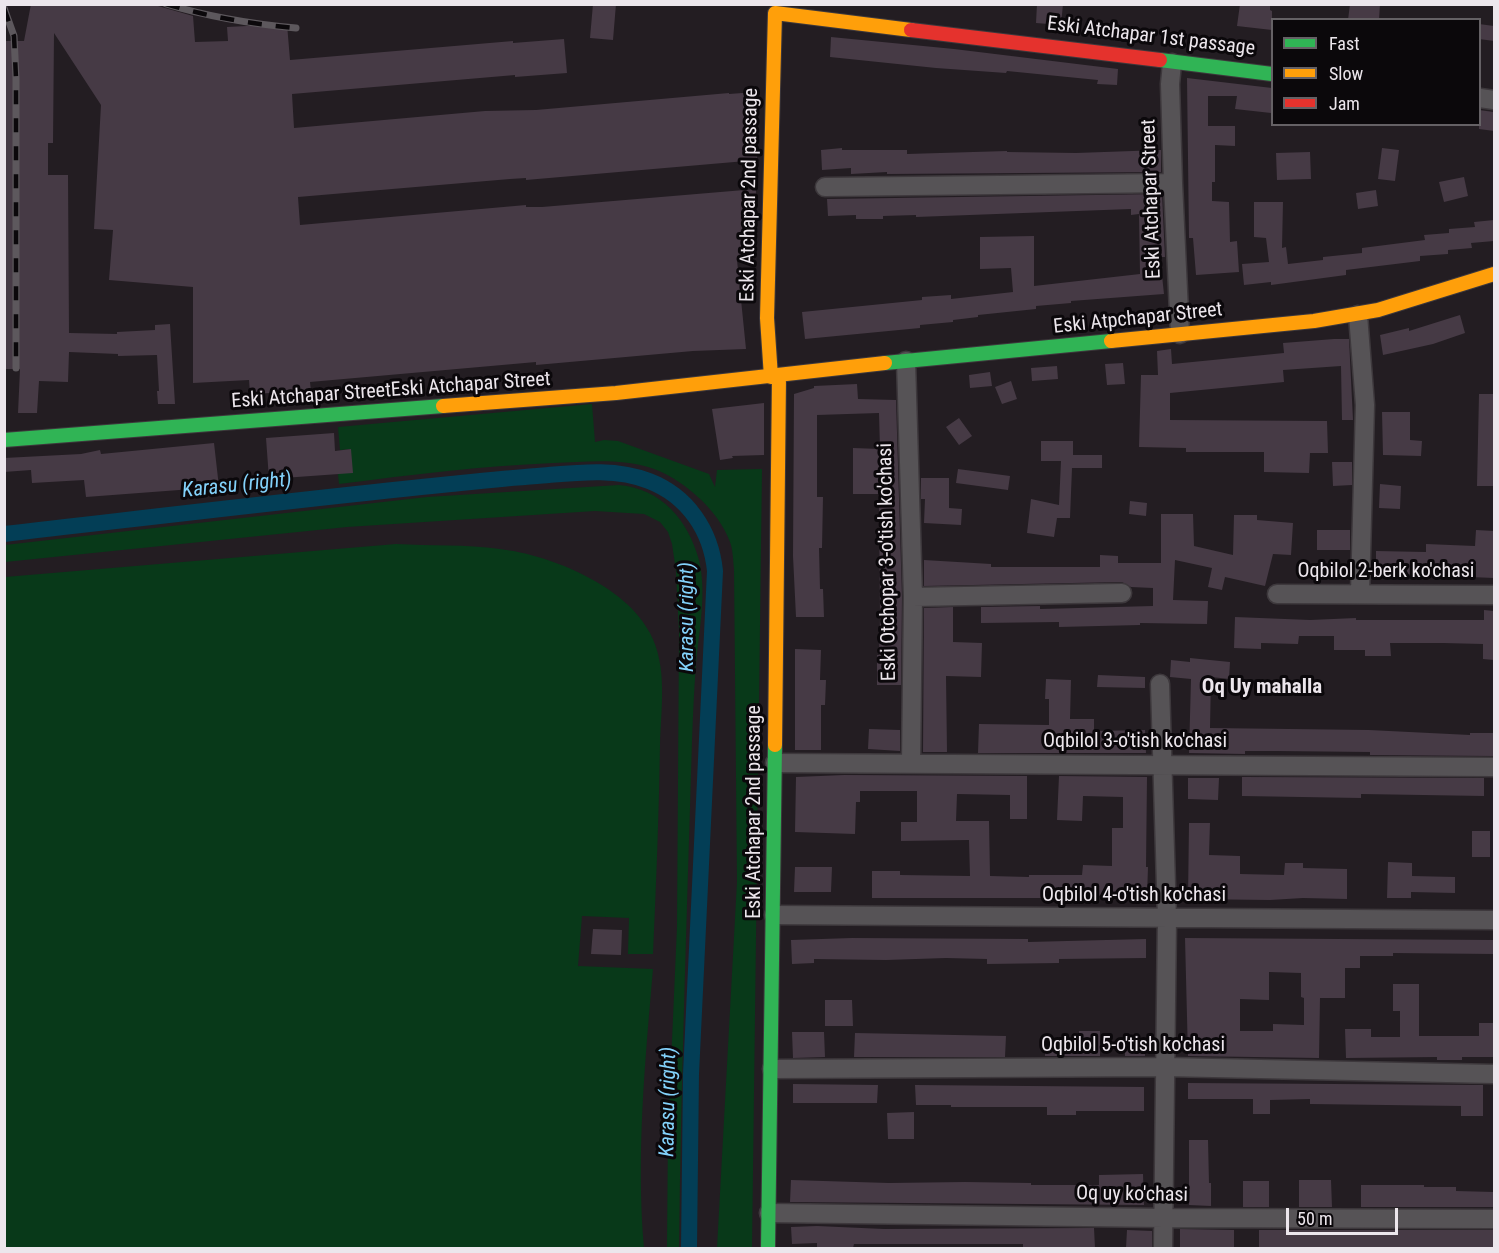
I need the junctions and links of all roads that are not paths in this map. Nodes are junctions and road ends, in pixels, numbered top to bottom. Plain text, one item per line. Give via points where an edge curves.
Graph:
1 (775, 13) joint
2 (1172, 63) junction
3 (1271, 74) edge
4 (1173, 183) junction
5 (825, 187) dead end
6 (1494, 273) edge
7 (1358, 315) junction
8 (1180, 334) junction
9 (906, 361) junction
10 (775, 377) junction
11 (4, 440) edge
12 (1122, 593) dead end
13 (1277, 594) dead end
14 (1360, 594) junction
15 (1494, 595) edge
16 (913, 597) junction
17 (1160, 684) dead end
18 (775, 763) junction
19 (911, 763) junction
20 (1163, 765) junction
21 (1494, 767) edge
22 (774, 915) junction
23 (1167, 919) junction
24 (1494, 920) edge
25 (1166, 1067) junction
26 (772, 1069) junction
27 (1494, 1074) edge
28 (769, 1213) junction
29 (1164, 1218) junction
30 (1494, 1219) edge
31 (768, 1248) edge
32 (1163, 1248) edge

1 - 2 street, Eski Atchapar 1st passage
1 - 10 street, Eski Atchapar 2nd passage via 767,318
2 - 3 street, Eski Atchapar 1st passage
2 - 4 street, Eski Atchapar Street
4 - 5 street
4 - 8 street, Eski Atchapar Street
6 - 7 street, Eski Atpchapar Street
7 - 8 street, Eski Atpchapar Street
7 - 14 street via 1365,405
8 - 9 street, Eski Atpchapar Street
9 - 10 street, Eski Atpchapar Street
9 - 16 street, Eski Otchopar 3-o'tish ko'chasi
10 - 11 street, Eski Atchapar StreetEski Atchapar Street
10 - 18 street, Eski Atchapar 2nd passage
12 - 16 street
13 - 14 street, Oqbilol 2-berk ko'chasi
14 - 15 street, Oqbilol 2-berk ko'chasi
16 - 19 street, Eski Otchopar 3-o'tish ko'chasi
17 - 20 street
18 - 19 street, Oqbilol 3-o'tish ko'chasi
18 - 22 street, Eski Atchapar 2nd passage
19 - 20 street, Oqbilol 3-o'tish ko'chasi
20 - 21 street, Oqbilol 3-o'tish ko'chasi
20 - 23 street
22 - 23 street, Oqbilol 4-o'tish ko'chasi
22 - 26 street, Eski Atchapar 2nd passage
23 - 24 street, Oqbilol 4-o'tish ko'chasi
23 - 25 street
25 - 26 street, Oqbilol 5-o'tish ko'chasi
25 - 27 street, Oqbilol 5-o'tish ko'chasi
25 - 29 street
26 - 28 street, Eski Atchapar 2nd passage
28 - 29 street, Oq uy ko'chasi
28 - 31 street, Eski Atchapar 2nd passage
29 - 30 street, Oq uy ko'chasi
29 - 32 street

